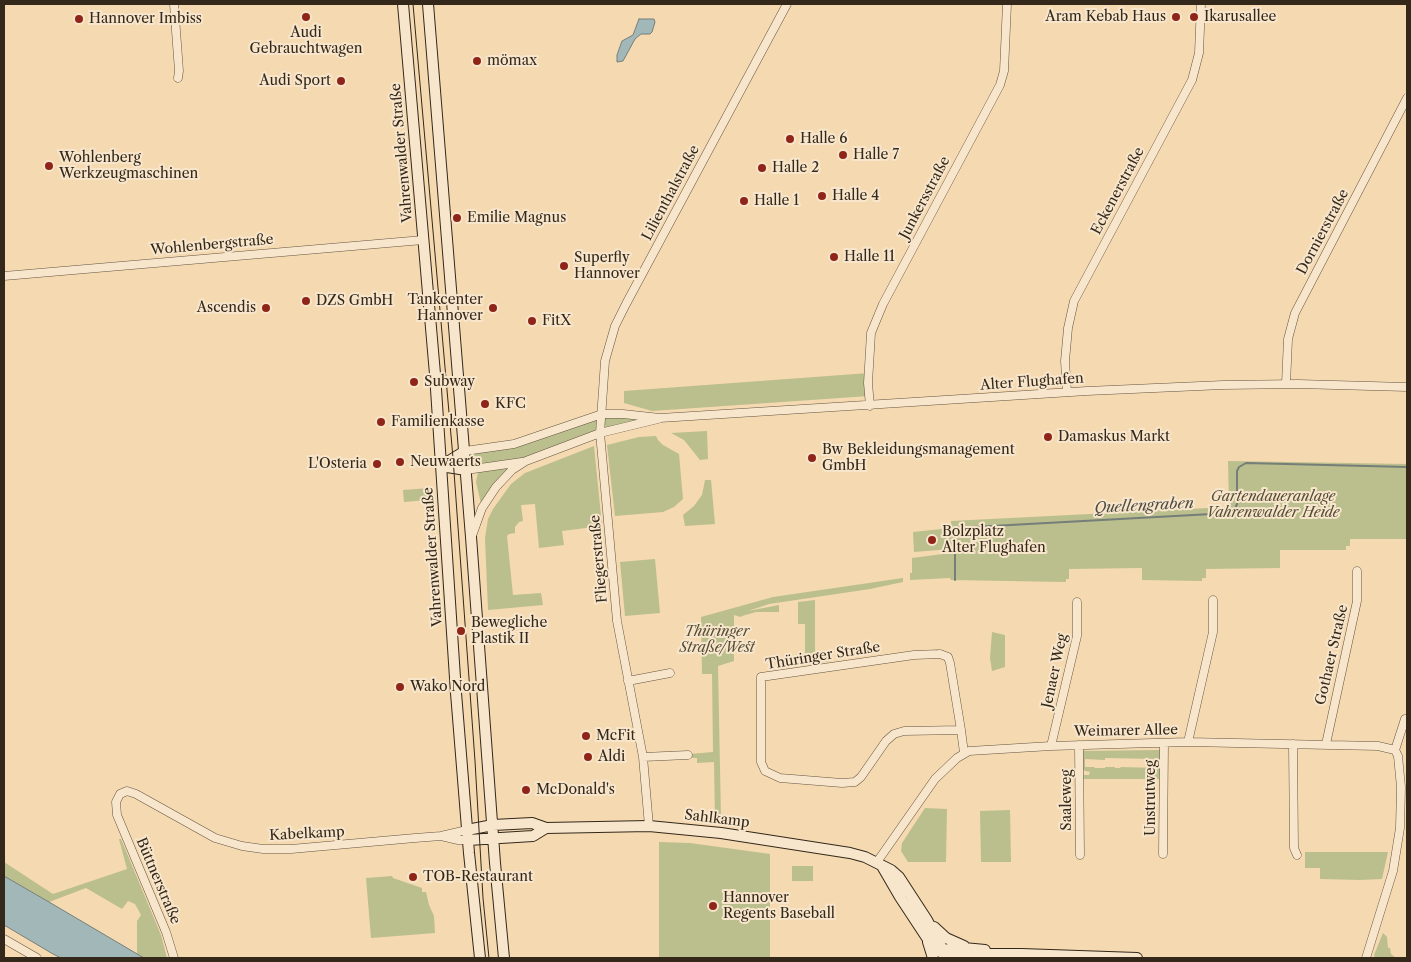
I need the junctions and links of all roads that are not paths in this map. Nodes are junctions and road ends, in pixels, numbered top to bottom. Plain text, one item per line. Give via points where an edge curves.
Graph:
1 (174, 4) edge
2 (403, 4) edge
3 (428, 4) edge
4 (787, 4) edge
5 (1007, 4) edge
6 (1202, 4) edge
7 (178, 78) dead end
8 (1407, 98) edge
9 (422, 240) junction
10 (4, 276) edge
11 (1286, 384) junction
12 (1407, 387) edge
13 (1067, 392) junction
14 (870, 406) junction
15 (602, 414) junction
16 (660, 418) junction
17 (600, 433) junction
18 (465, 451) junction
19 (526, 461) junction
20 (441, 466) junction
21 (466, 470) junction
22 (471, 537) junction
23 (1357, 571) dead end
24 (1213, 600) dead end
25 (1077, 602) dead end
26 (670, 673) dead end
27 (628, 681) junction
28 (1407, 720) edge
29 (961, 730) junction
30 (1188, 742) junction
31 (1164, 743) junction
32 (1293, 744) junction
33 (1326, 744) junction
34 (1079, 745) junction
35 (1051, 746) junction
36 (1395, 750) junction
37 (964, 753) junction
38 (688, 755) dead end
39 (643, 757) junction
40 (117, 815) joint
41 (493, 826) junction
42 (649, 826) junction
43 (546, 828) junction
44 (468, 835) junction
45 (493, 839) junction
46 (1163, 854) dead end
47 (1080, 855) dead end
48 (1297, 855) dead end
49 (879, 864) junction
50 (928, 920) junction
51 (927, 938) junction
52 (4, 939) edge
53 (966, 954) edge
54 (941, 956) edge
55 (37, 958) edge
56 (174, 958) edge
57 (480, 958) edge
58 (504, 958) edge
59 (933, 958) edge
60 (1137, 958) edge
61 (1366, 958) edge

1 - 7 street
2 - 9 main road, Vahrenwalder Straße
3 - 18 main road
4 - 15 street, Lilienthalstraße via 615,326 606,361
5 - 14 street, Junkersstraße via 1004,71 1000,85 883,304 872,333 868,383
6 - 13 street, Eckenerstraße via 1199,53 1192,80 1074,302 1065,361
8 - 11 street, Dornierstraße via 1292,320
9 - 10 street, Wohlenbergstraße
9 - 20 main road, Vahrenwalder Straße
11 - 12 street, Alter Flughafen
11 - 13 street, Alter Flughafen
13 - 14 street, Alter Flughafen
14 - 16 street, Alter Flughafen
15 - 16 street, Alter Flughafen
15 - 17 street, Lilienthalstraße
15 - 18 street, Alter Flughafen via 514,444
16 - 17 street, Alter Flughafen
17 - 19 street, Alter Flughafen
17 - 27 street, Fliegerstraße via 617,621
18 - 20 main road
18 - 21 main road
19 - 21 street, Alter Flughafen
19 - 22 street, Alter Flughafen via 496,487 482,508
20 - 21 main road
20 - 44 main road, Vahrenwalder Straße
21 - 22 main road
22 - 41 main road
23 - 33 street, Gothaer Straße via 1357,601
24 - 30 street via 1213,632
25 - 35 street, Jenaer Weg via 1077,636
26 - 27 street
27 - 39 street, Fliegerstraße
28 - 36 street
29 - 29 street, Thüringer Straße via 950,663 948,657 940,654 761,677 761,762 765,771 780,778 855,782 894,734
29 - 37 street, Thüringer Straße
30 - 31 street, Weimarer Allee
30 - 32 street, Weimarer Allee
31 - 34 street, Weimarer Allee
31 - 46 street, Unstrutweg
32 - 33 street, Weimarer Allee
32 - 48 street via 1294,848
33 - 36 street, Weimarer Allee via 1378,746
34 - 35 street, Weimarer Allee
34 - 47 street, Saaleweg
35 - 37 street, Weimarer Allee
36 - 61 street via 1402,803 1400,828 1393,871
37 - 49 street via 935,779
38 - 39 street
39 - 42 street, Fliegerstraße
40 - 44 street, Kabelkamp via 118,797 127,791 215,838 263,848 291,849 441,836 458,840
40 - 56 street, Büttnerstraße
41 - 43 main road, Sahlkamp via 532,824
41 - 44 main road, Sahlkamp
41 - 45 main road
42 - 43 main road, Sahlkamp
42 - 49 main road, Sahlkamp via 721,833 850,853
43 - 45 main road, Sahlkamp via 533,836
44 - 45 main road, Sahlkamp
44 - 57 main road, Vahrenwalder Straße
45 - 58 main road
49 - 50 main road, Sahlkamp via 899,877
49 - 51 main road
50 - 53 main road, Sahlkamp
50 - 54 main road, Sahlkamp
51 - 54 main road
51 - 59 main road
52 - 55 street
53 - 54 main road, Sahlkamp via 953,947
53 - 60 main road, Sahlkamp

